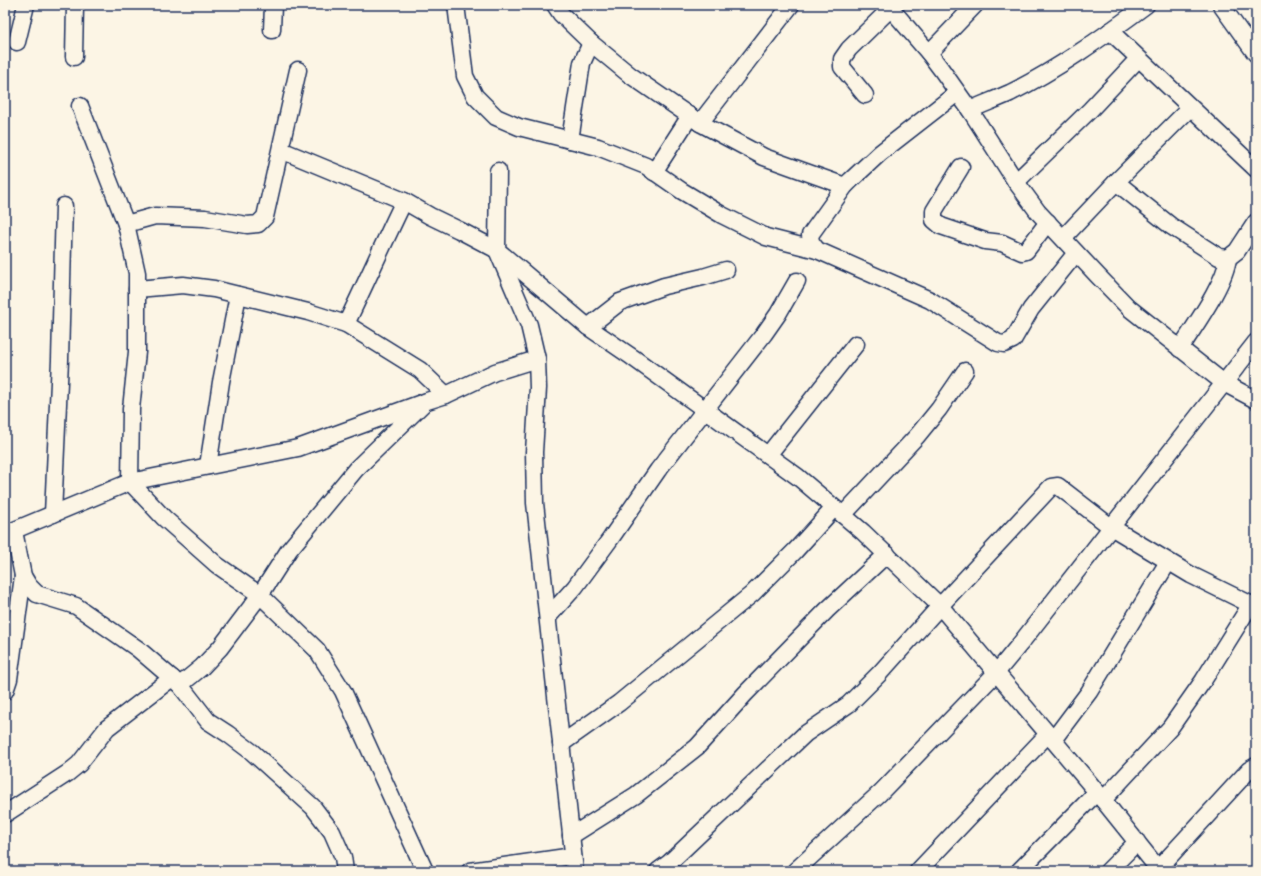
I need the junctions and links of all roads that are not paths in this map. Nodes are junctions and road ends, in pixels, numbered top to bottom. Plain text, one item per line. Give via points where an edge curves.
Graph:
1 (26, 5) edge
2 (75, 5) edge
3 (272, 5) edge
4 (456, 5) edge
5 (555, 5) edge
6 (791, 5) edge
7 (975, 5) edge
8 (1146, 5) edge
9 (1221, 5) edge
10 (889, 7) edge
11 (272, 30) dead end
12 (1110, 31) junction
13 (17, 42) dead end
14 (591, 43) junction
15 (929, 53) junction
16 (1256, 54) edge
17 (74, 58) dead end
18 (1138, 59) junction
19 (298, 70) dead end
20 (958, 93) junction
21 (865, 95) dead end
22 (80, 106) dead end
23 (1190, 108) junction
24 (970, 110) junction
25 (695, 119) junction
26 (570, 140) junction
27 (281, 150) junction
28 (961, 168) dead end
29 (1256, 169) edge
30 (498, 171) dead end
31 (654, 172) junction
32 (1016, 182) junction
33 (1116, 182) junction
34 (845, 186) junction
35 (404, 201) junction
36 (64, 206) dead end
37 (1048, 222) junction
38 (1256, 222) edge
39 (126, 224) junction
40 (1063, 238) junction
41 (497, 250) junction
42 (817, 250) junction
43 (1076, 253) junction
44 (1228, 258) junction
45 (726, 270) dead end
46 (797, 281) dead end
47 (137, 289) junction
48 (238, 295) junction
49 (346, 324) junction
50 (588, 327) junction
51 (1256, 342) edge
52 (856, 344) dead end
53 (1180, 349) junction
54 (537, 359) junction
55 (965, 371) dead end
56 (1224, 383) junction
57 (446, 395) junction
58 (1256, 400) edge
59 (427, 401) junction
60 (705, 411) junction
61 (768, 455) junction
62 (208, 466) junction
63 (130, 482) junction
64 (839, 511) junction
65 (53, 514) junction
66 (1111, 528) junction
67 (9, 532) edge
68 (887, 554) junction
69 (1168, 562) junction
70 (23, 576) junction
71 (260, 595) junction
72 (1254, 605) edge
73 (940, 606) junction
74 (548, 618) junction
75 (996, 673) junction
76 (176, 681) junction
77 (5, 691) edge
78 (1050, 737) junction
79 (561, 744) junction
80 (1256, 766) edge
81 (1100, 796) junction
82 (5, 814) edge
83 (571, 836) junction
84 (1137, 842) junction
85 (574, 863) edge
86 (1159, 870) edge
87 (345, 871) edge
88 (425, 871) edge
89 (470, 871) edge
90 (658, 871) edge
91 (795, 871) edge
92 (918, 871) edge
93 (1018, 871) edge
94 (1108, 871) edge

1 - 13 street
2 - 17 street
3 - 11 street
4 - 26 street via 465,76 475,96 496,117 519,127
5 - 14 street
6 - 25 street
7 - 15 street
8 - 12 street
9 - 16 street
10 - 15 street
10 - 21 street via 842,59 842,67
12 - 18 street
12 - 24 street via 1060,65
14 - 25 street via 630,76
14 - 26 street via 582,63
15 - 20 street
18 - 23 street
18 - 32 street
19 - 27 street
20 - 24 street
20 - 34 street via 880,153
22 - 39 street
23 - 29 street
23 - 33 street
24 - 32 street
25 - 31 street
25 - 34 street via 764,157
26 - 31 street via 598,147 646,166
27 - 35 street
27 - 39 street via 265,217 258,224 155,216
28 - 37 street via 934,212 934,220 941,226 985,241 1002,243 1022,252 1026,251
30 - 41 street
31 - 42 street via 722,215 766,237
32 - 37 street
33 - 40 street
33 - 44 street via 1171,226 1219,257
34 - 42 street via 810,235 811,242
35 - 41 street
35 - 49 street
36 - 65 street
37 - 40 street
38 - 44 street via 1236,251
39 - 47 street via 137,273
40 - 43 street
41 - 50 street
41 - 54 street via 529,325
42 - 43 street via 930,300 998,343 1004,344 1013,340 1031,309
43 - 53 street via 1129,308
44 - 53 street via 1220,284
45 - 50 street via 664,286 620,302
46 - 60 street via 778,314
47 - 48 street via 183,285 214,288
47 - 63 street via 137,352 131,409
48 - 49 street
48 - 62 street
49 - 57 street via 420,370
50 - 60 street via 632,356
51 - 56 street
52 - 61 street
53 - 56 street
54 - 57 street via 495,372
54 - 74 street via 535,503
55 - 64 street via 917,436
56 - 58 street
56 - 66 street
57 - 59 street
59 - 62 street via 298,448
59 - 71 street via 356,469 290,550
60 - 61 street
60 - 74 street via 658,470 579,581
61 - 64 street
62 - 63 street
63 - 65 street
63 - 71 street via 164,518 218,565
64 - 68 street
64 - 79 street via 752,594 619,703
65 - 67 street
66 - 69 street
66 - 73 street via 1058,486 1050,487
66 - 75 street
67 - 70 street
68 - 73 street
68 - 83 street via 827,610 697,747 636,795
69 - 72 street
69 - 78 street via 1090,692
70 - 76 street via 37,594 76,606 138,649
70 - 77 street via 9,679
71 - 76 street via 220,648 202,667
71 - 88 street via 317,650 343,691
72 - 81 street via 1170,728
73 - 75 street
73 - 90 street via 849,704 805,734
74 - 79 street
75 - 78 street
75 - 91 street via 880,793
76 - 82 street via 107,728 79,764 68,773
76 - 87 street via 208,721 252,752 313,807 332,832 343,857
78 - 81 street
78 - 92 street
79 - 83 street
80 - 86 street via 1249,770
81 - 84 street
81 - 93 street
83 - 85 street
84 - 86 street
84 - 94 street
85 - 89 street

